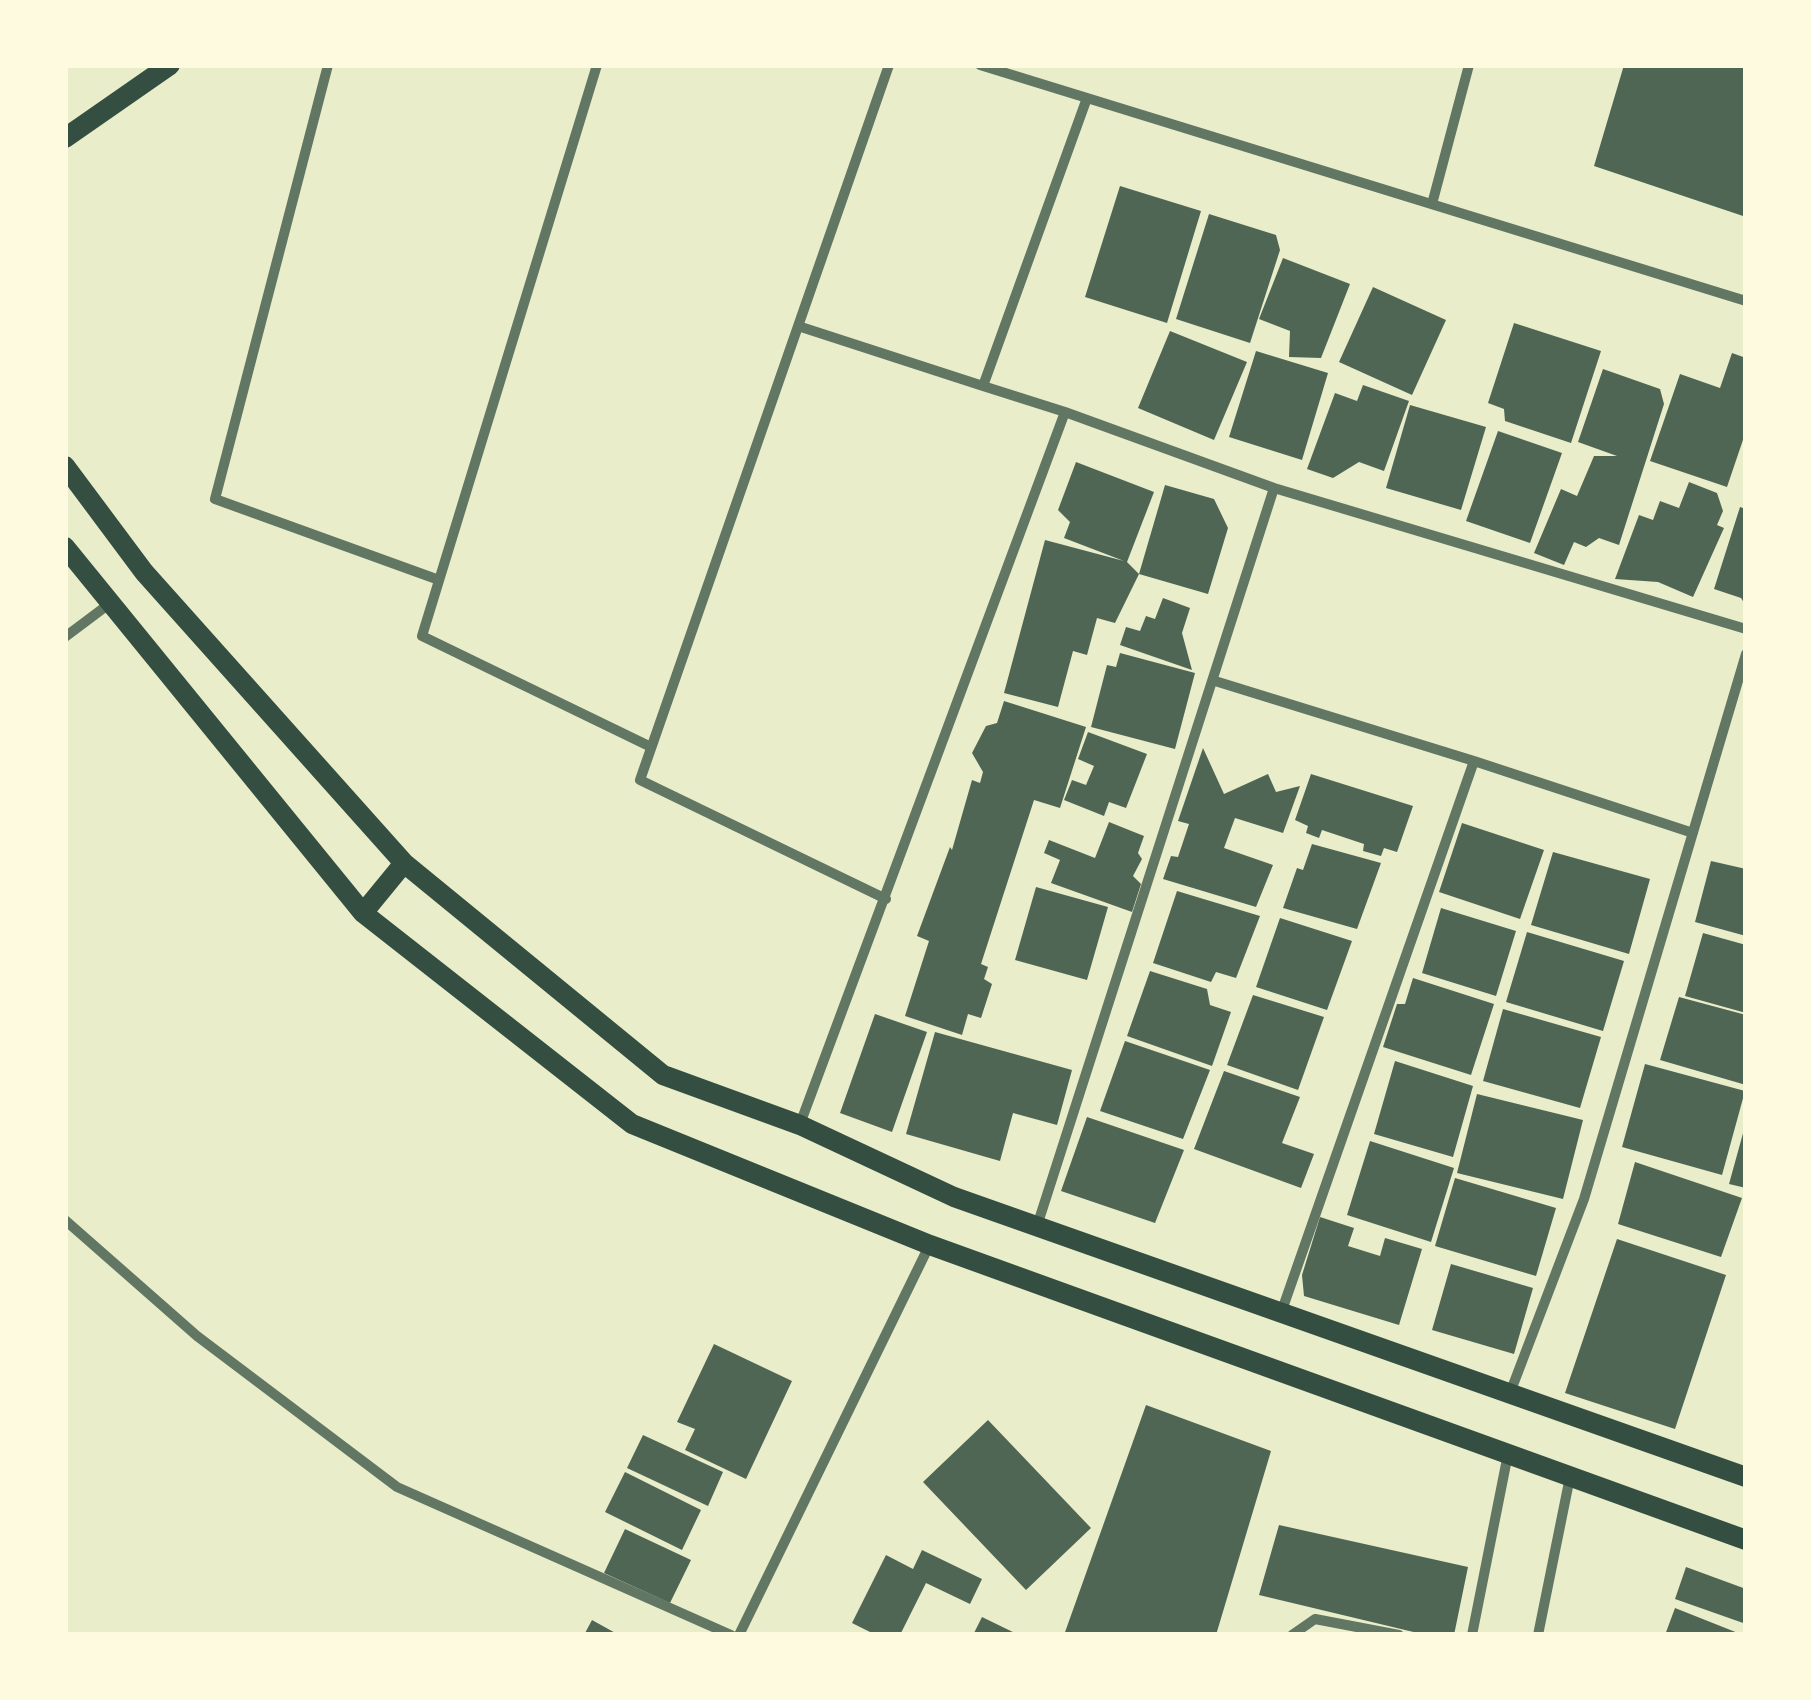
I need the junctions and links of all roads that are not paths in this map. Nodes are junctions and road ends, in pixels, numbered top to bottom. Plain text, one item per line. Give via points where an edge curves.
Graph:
1 (170, 65) edge
2 (328, 65) edge
3 (597, 65) edge
4 (889, 65) edge
5 (980, 65) edge
6 (1469, 65) edge
7 (1088, 98) junction
8 (65, 138) edge
9 (1432, 204) junction
10 (1746, 300) edge
11 (798, 326) junction
12 (983, 386) junction
13 (1065, 412) junction
14 (65, 466) edge
15 (1274, 488) junction
16 (65, 546) edge
17 (439, 580) junction
18 (108, 604) junction
19 (1746, 629) edge
20 (65, 637) edge
21 (1746, 654) edge
22 (1215, 681) junction
23 (651, 747) junction
24 (1474, 762) junction
25 (1693, 833) junction
26 (404, 863) junction
27 (886, 899) junction
28 (363, 913) junction
29 (800, 1125) junction
30 (65, 1220) edge
31 (1036, 1226) junction
32 (930, 1245) junction
33 (1280, 1314) junction
34 (1510, 1393) junction
35 (1508, 1454) junction
36 (1570, 1477) junction
37 (1746, 1477) edge
38 (1746, 1540) edge
39 (731, 1635) edge
40 (739, 1635) edge
41 (1292, 1635) edge
42 (1399, 1635) edge
43 (1472, 1635) edge
44 (1538, 1635) edge

1 - 8 main road
2 - 17 street via 215,498
3 - 17 street
4 - 11 street
5 - 7 street
6 - 9 street
7 - 9 street
7 - 12 street
9 - 10 street
11 - 12 street
11 - 23 street
12 - 13 street
13 - 15 street
13 - 27 street
14 - 26 main road via 144,572
15 - 19 street
15 - 22 street
16 - 18 main road
17 - 23 street via 422,636
18 - 20 street
18 - 28 main road
21 - 25 street
22 - 24 street
22 - 31 street
23 - 27 street via 640,780
24 - 25 street
24 - 33 street
25 - 34 street via 1584,1199
26 - 28 main road
26 - 29 main road via 663,1075
27 - 29 street
28 - 32 main road via 632,1124
29 - 31 main road via 954,1197
30 - 39 street via 198,1336 397,1487
31 - 33 main road
32 - 35 main road
32 - 40 street
33 - 34 main road
34 - 37 main road
35 - 36 main road
35 - 43 street
36 - 38 main road
36 - 44 street
41 - 42 street via 1315,1619

